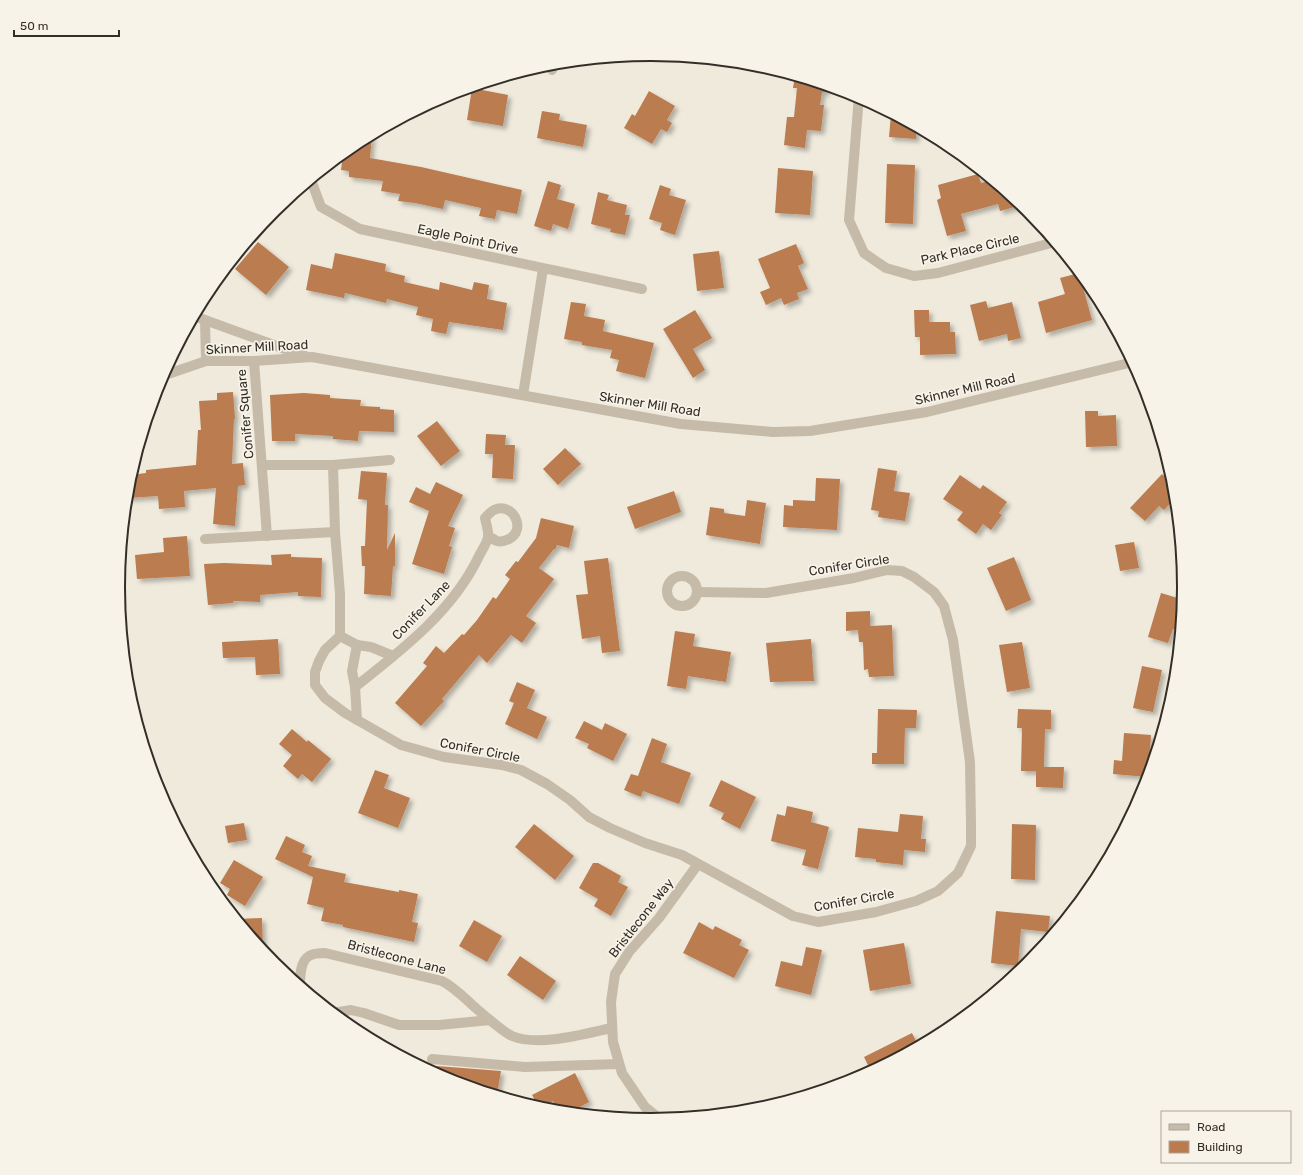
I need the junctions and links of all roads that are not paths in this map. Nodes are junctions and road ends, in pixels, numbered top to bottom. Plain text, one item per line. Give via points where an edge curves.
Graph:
1 (858, 103) edge
2 (313, 185) edge
3 (1050, 243) edge
4 (543, 269) junction
5 (642, 289) dead end
6 (200, 318) edge
7 (205, 320) junction
8 (312, 357) junction
9 (206, 361) junction
10 (254, 361) junction
11 (1128, 363) edge
12 (171, 373) edge
13 (523, 395) junction
14 (390, 460) dead end
15 (262, 465) junction
16 (333, 465) junction
17 (335, 532) junction
18 (266, 536) junction
19 (488, 536) dead end
20 (205, 539) dead end
21 (697, 592) dead end
22 (340, 636) junction
23 (358, 645) junction
24 (393, 656) junction
25 (355, 687) junction
26 (357, 720) junction
27 (698, 864) junction
28 (300, 979) edge
29 (340, 1012) edge
30 (490, 1020) junction
31 (612, 1028) junction
32 (432, 1059) dead end
33 (619, 1064) junction
34 (654, 1114) edge

1 - 3 street, Park Place Circle via 849,220 864,253 886,268 914,276 938,273
2 - 4 street, Eagle Point Drive via 321,207 360,229
4 - 5 street, Eagle Point Drive
4 - 13 street
6 - 7 street
7 - 8 street
7 - 9 street
8 - 10 street, Skinner Mill Road
8 - 13 street, Skinner Mill Road
9 - 10 street, Skinner Mill Road
9 - 12 street, Skinner Mill Road
10 - 15 street, Conifer Square
11 - 13 street, Skinner Mill Road via 927,412 810,431 773,432 680,424
14 - 16 street, Conifer Square
15 - 16 street, Conifer Square
15 - 18 street, Conifer Square
16 - 17 street
17 - 18 street
17 - 22 street via 340,594
18 - 20 street
19 - 24 street, Conifer Lane via 474,567 461,587 421,632
21 - 27 street, Conifer Circle via 766,593 887,570 902,571 934,592 944,606 953,640 970,762 971,824 971,846 958,873 938,891 916,901 876,912 818,922 792,916
22 - 23 street
22 - 26 street, Conifer Circle via 325,650 319,661 315,672 315,685 325,698
23 - 24 street
23 - 25 street via 352,671
24 - 25 street, Conifer Lane
25 - 26 street
26 - 27 street, Conifer Circle via 401,745 444,757 521,770 547,784 589,817
27 - 31 street, Bristlecone Way via 659,918 629,952 615,974 610,1002
28 - 30 street, Bristlecone Lane via 304,960 309,956 325,953 442,981 449,984
29 - 30 street via 351,1010 399,1025 439,1025
30 - 31 street, Bristlecone Lane via 511,1036 534,1041 573,1037
31 - 33 street, Bristlecone Way
32 - 33 street via 525,1067
33 - 34 street, Bristlecone Way via 622,1073 645,1107

